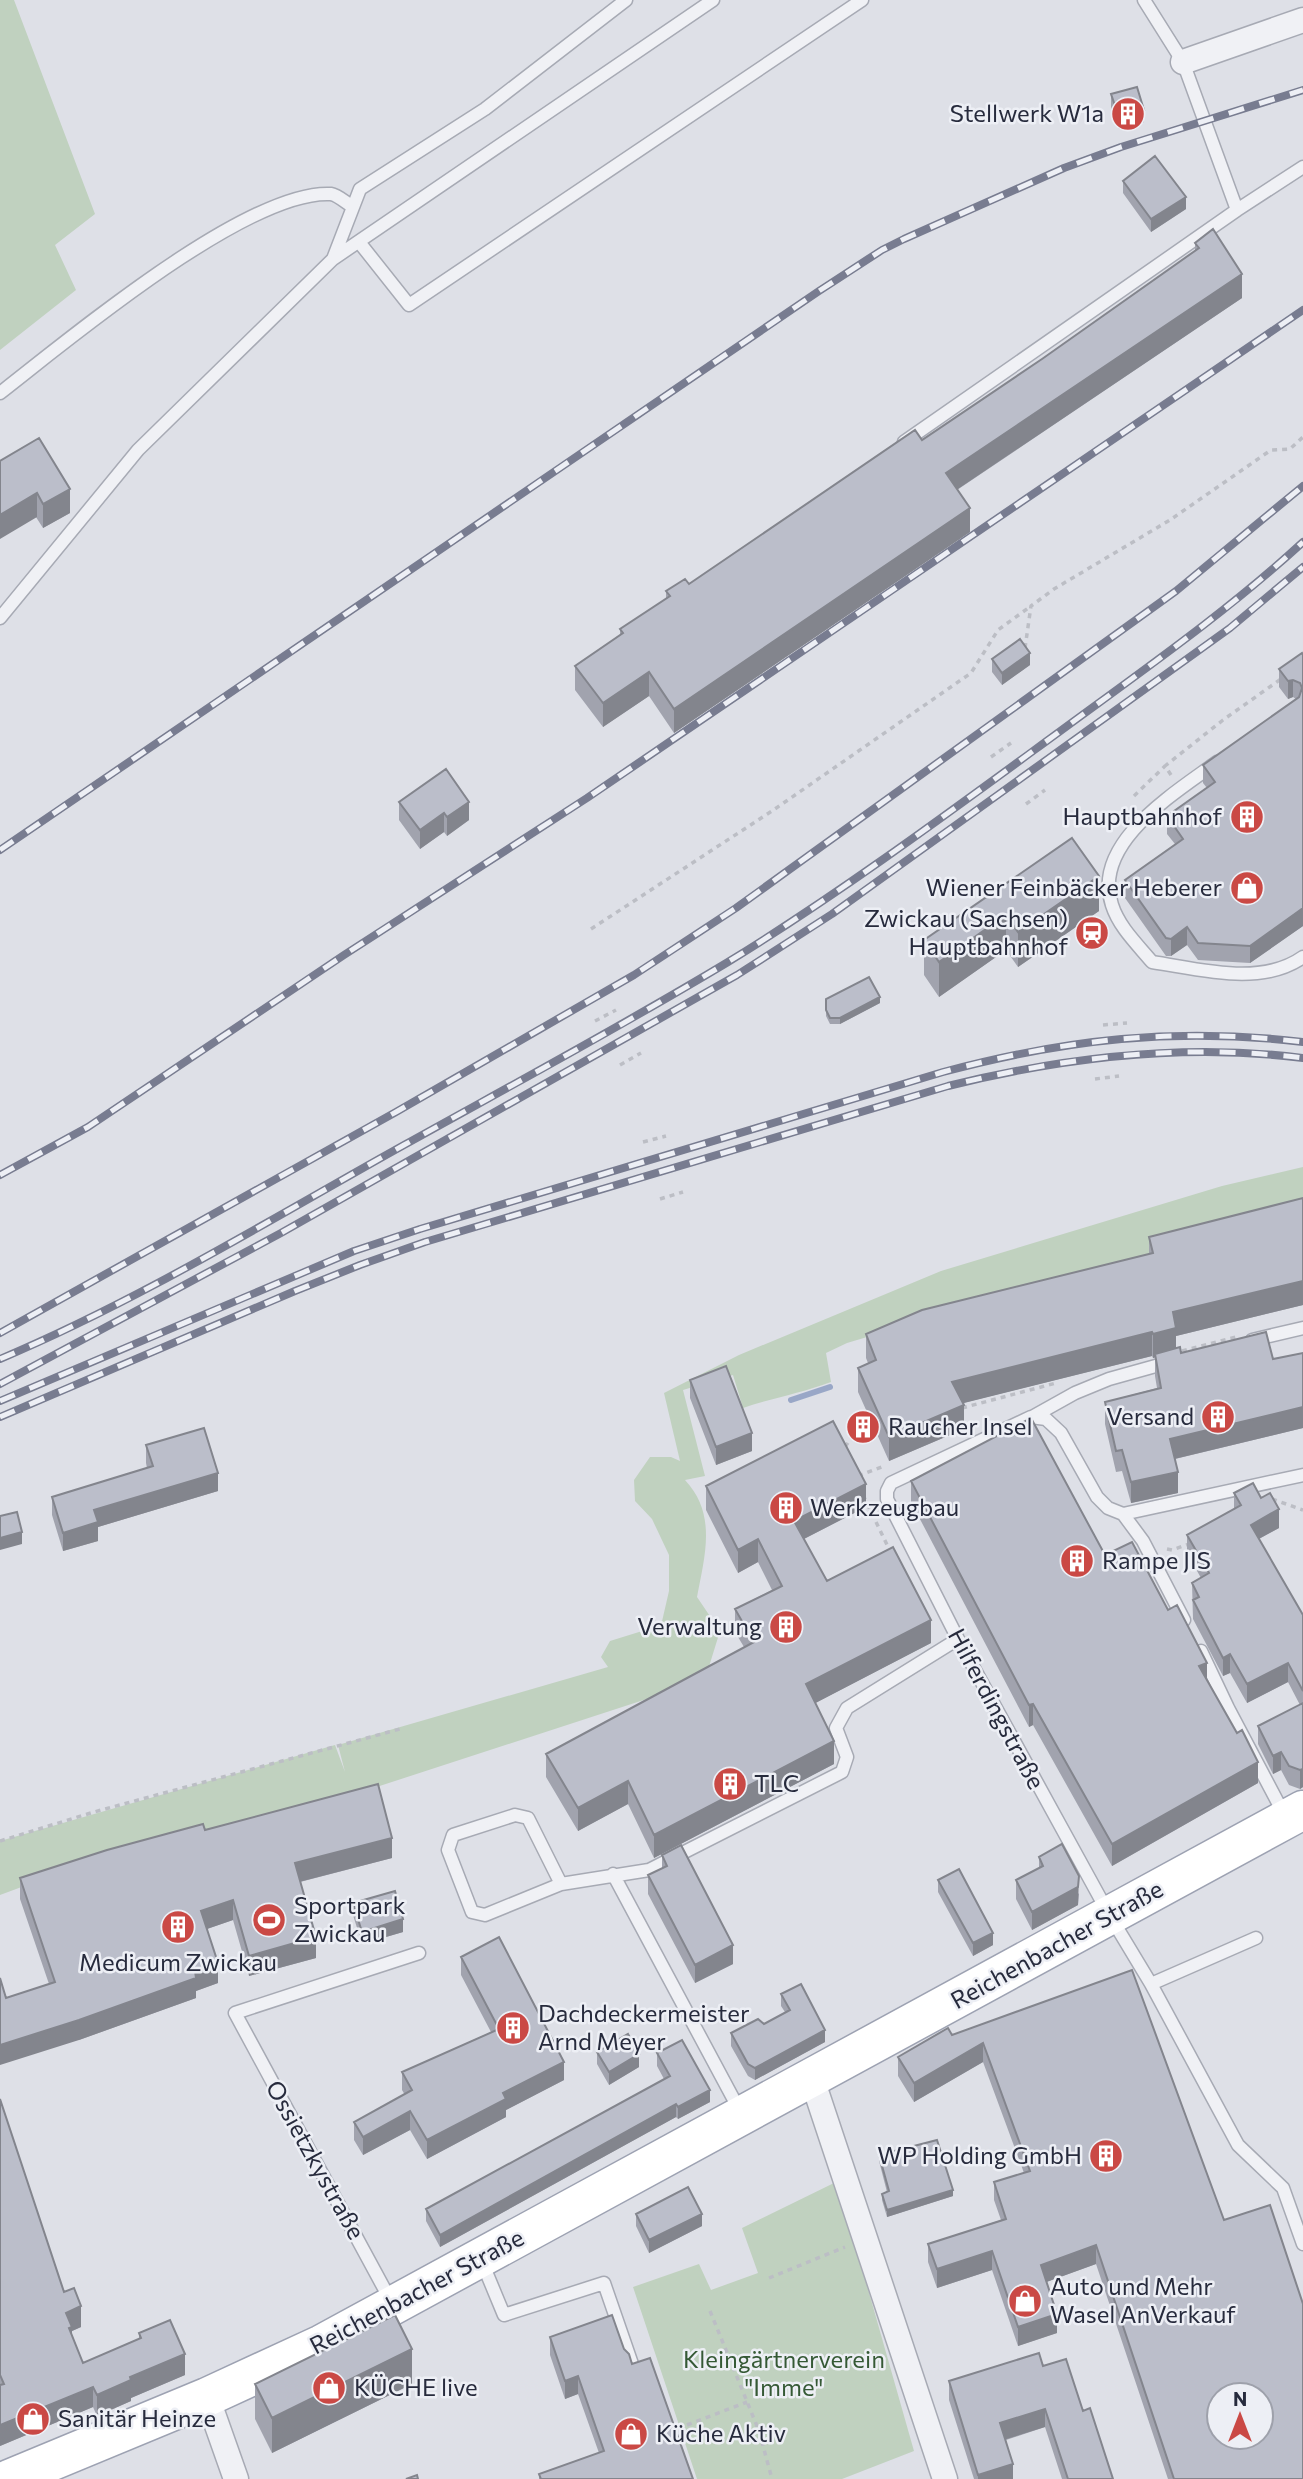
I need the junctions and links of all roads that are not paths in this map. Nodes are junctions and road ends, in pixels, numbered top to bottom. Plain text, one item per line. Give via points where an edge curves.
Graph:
1 (626, 0) edge
2 (713, 0) edge
3 (862, 0) edge
4 (1144, 0) edge
5 (1303, 20) edge
6 (1184, 62) junction
7 (1303, 167) edge
8 (353, 207) junction
9 (1237, 210) junction
10 (359, 242) junction
11 (333, 259) junction
12 (0, 394) edge
13 (897, 448) edge
14 (0, 618) edge
15 (1226, 755) edge
16 (1303, 957) edge
17 (1303, 1328) edge
18 (1243, 1342) edge
19 (1183, 1358) edge
20 (1031, 1417) junction
21 (1303, 1475) edge
22 (1123, 1514) junction
23 (958, 1639) junction
24 (1295, 1815) edge
25 (613, 1874) junction
26 (561, 1884) junction
27 (1110, 1916) junction
28 (1256, 1938) dead end
29 (419, 1953) dead end
30 (1152, 1984) junction
31 (812, 2079) junction
32 (742, 2117) junction
33 (1303, 2244) edge
34 (481, 2259) junction
35 (394, 2306) junction
36 (632, 2364) edge
37 (207, 2397) junction
38 (9, 2479) edge
39 (236, 2479) edge
40 (945, 2479) edge

1 - 8 lane via 485,109 360,189
2 - 10 lane
3 - 10 lane via 409,305
4 - 6 lane
5 - 6 street
6 - 9 lane
7 - 9 lane
8 - 11 lane
8 - 12 lane via 334,194 311,195 267,210 194,249
9 - 13 lane
10 - 11 lane
11 - 14 lane via 138,450
15 - 16 lane via 1140,823 1114,855 1108,876 1111,903 1120,923 1152,962 1261,973
17 - 18 lane
19 - 20 lane via 1108,1378
20 - 22 lane via 1046,1419 1061,1433 1097,1497
20 - 23 lane, Hilferdingstraße via 891,1483 887,1491 887,1500
21 - 22 lane
22 - 24 lane via 1143,1541 1228,1708
23 - 25 lane via 847,1708 836,1728 847,1757 842,1772 649,1870
23 - 27 lane, Hilferdingstraße
24 - 27 main road, Reichenbacher Straße
25 - 26 lane
25 - 32 lane
26 - 26 lane via 528,1818 515,1815 453,1835 448,1850 472,1912 485,1915
27 - 30 lane, Hilferdingstraße
27 - 31 main road, Reichenbacher Straße
28 - 30 lane
29 - 35 lane, Ossietzkystraße via 235,2013
30 - 33 lane, Hilferdingstraße via 1238,2145 1283,2188
31 - 32 main road, Reichenbacher Straße
31 - 40 street
32 - 34 main road, Reichenbacher Straße
34 - 35 main road, Reichenbacher Straße
34 - 36 lane via 504,2315 604,2283
35 - 37 main road, Reichenbacher Straße
37 - 38 main road, Reichenbacher Straße
37 - 39 street

